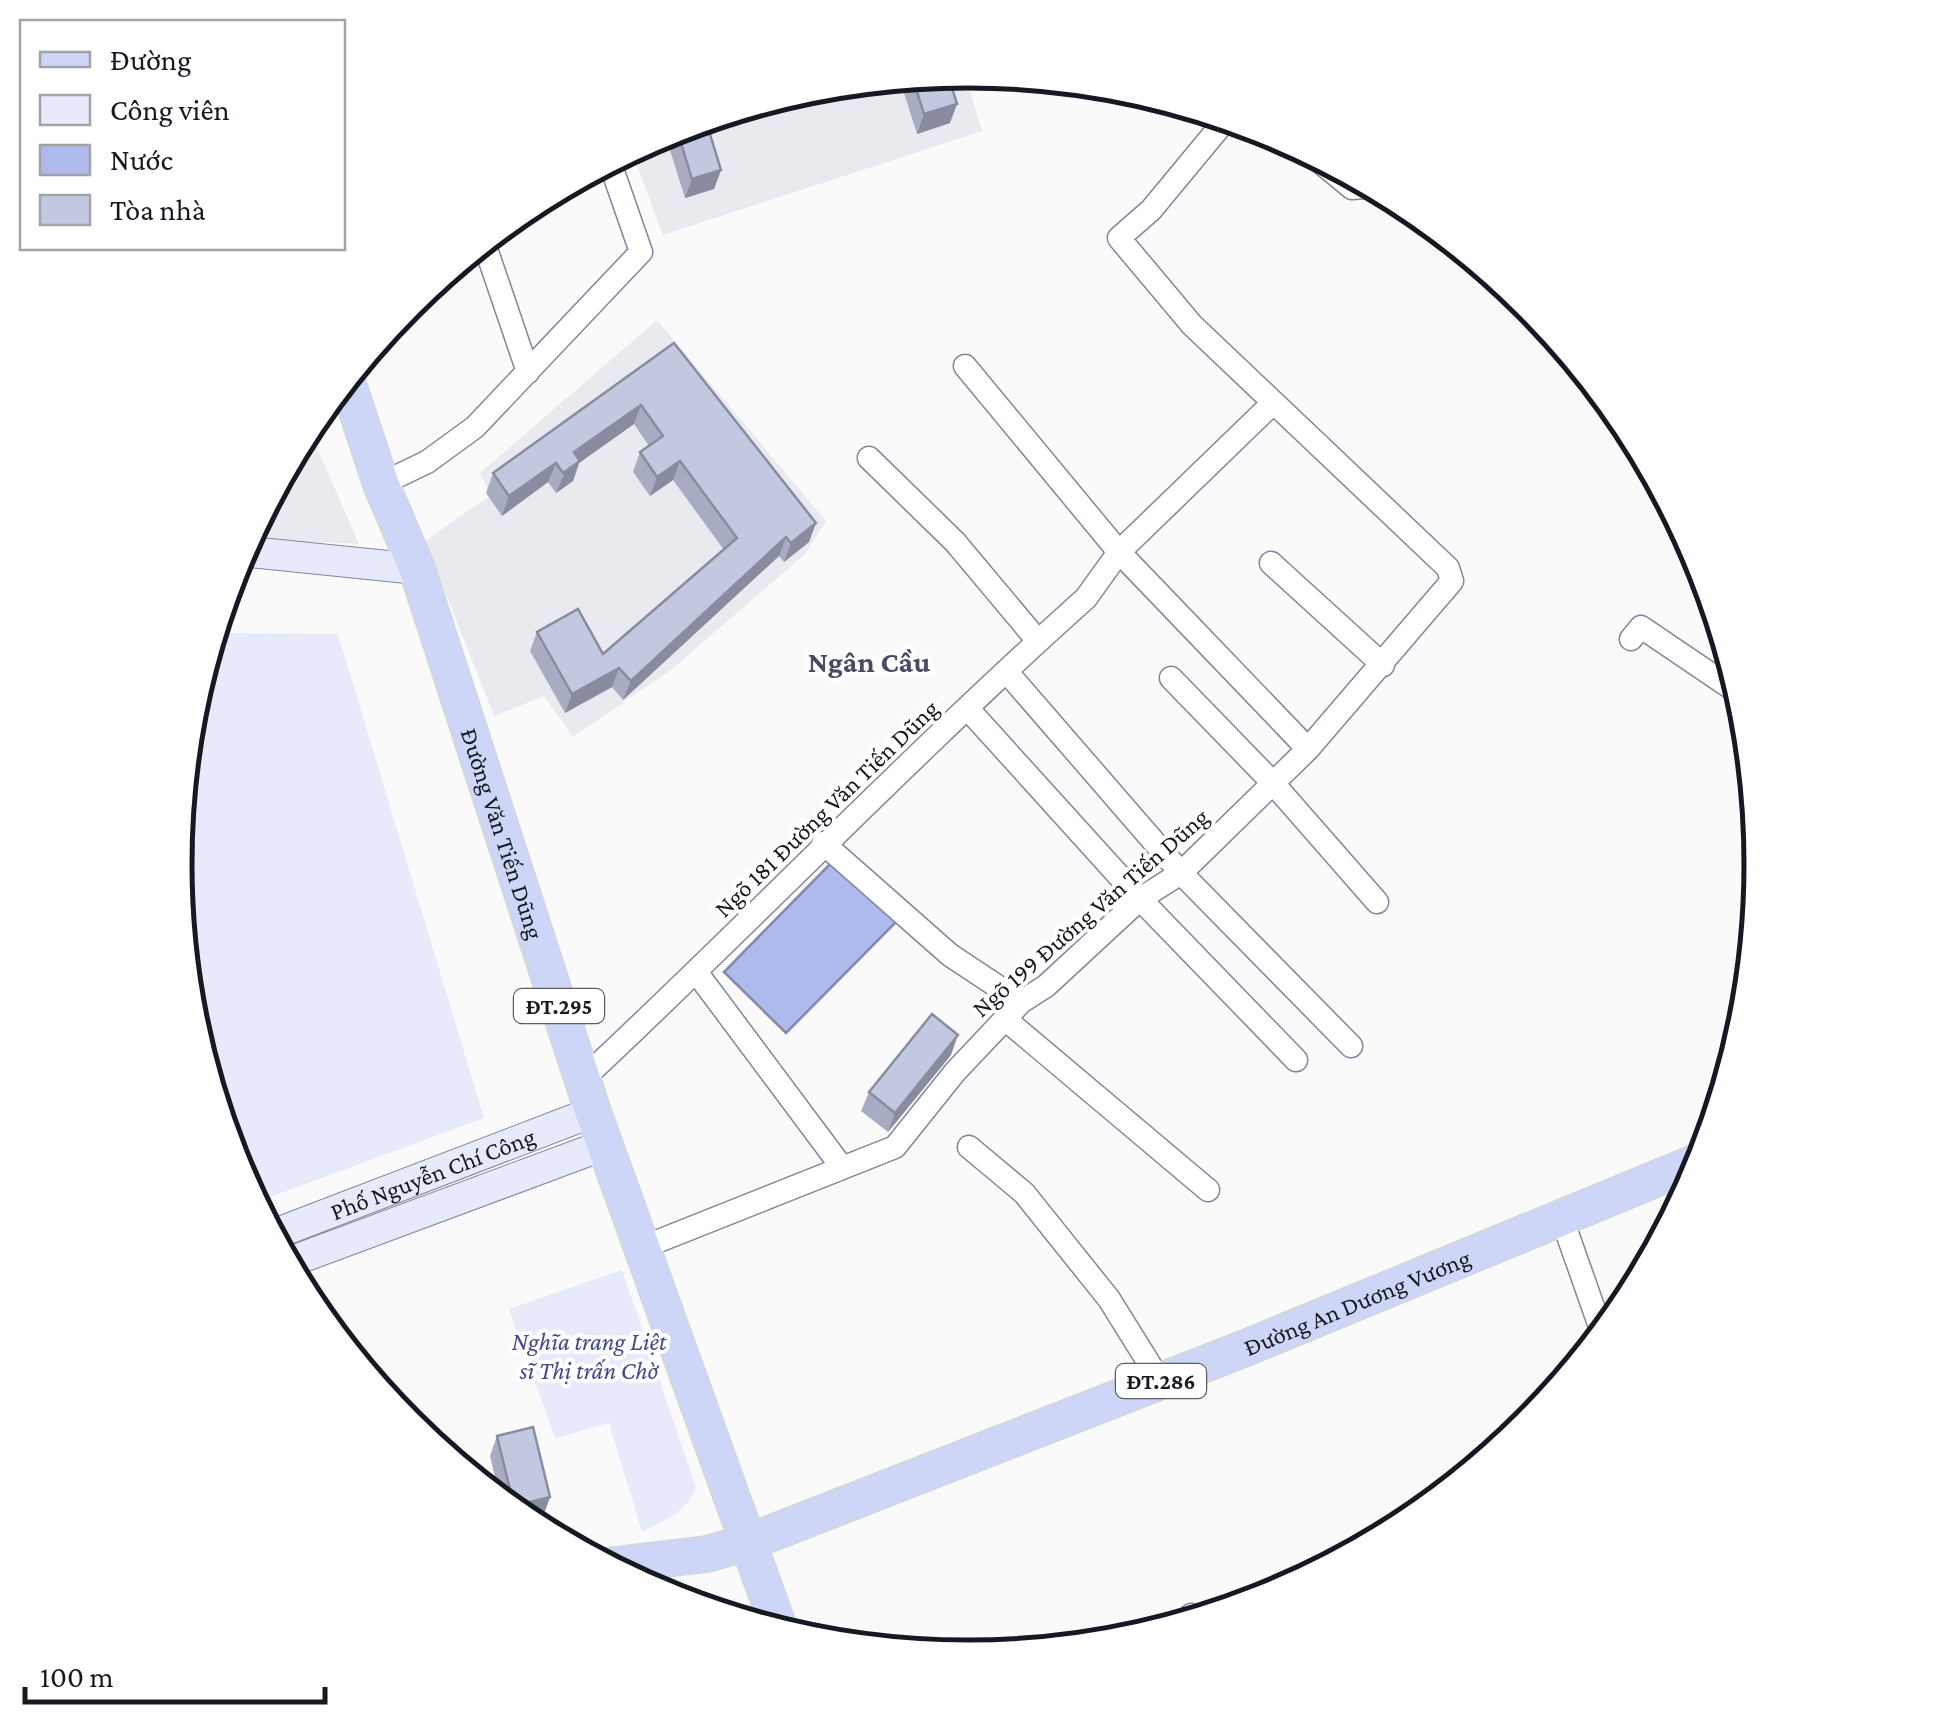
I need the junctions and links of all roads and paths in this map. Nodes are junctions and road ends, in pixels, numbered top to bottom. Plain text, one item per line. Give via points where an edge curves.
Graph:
1 (1218, 129) edge
2 (615, 173) edge
3 (488, 255) edge
4 (965, 366) dead end
5 (528, 372) junction
6 (351, 394) edge
7 (1273, 403) junction
8 (869, 458) dead end
9 (381, 484) junction
10 (1118, 552) junction
11 (258, 553) edge
12 (1270, 563) dead end
13 (417, 569) junction
14 (1631, 638) dead end
15 (1038, 641) junction
16 (1382, 665) junction
17 (1006, 672) junction
18 (1171, 678) dead end
19 (1723, 682) edge
20 (968, 709) junction
21 (1308, 749) junction
22 (1272, 782) junction
23 (823, 842) junction
24 (1181, 873) junction
25 (1140, 899) junction
26 (1377, 902) dead end
27 (696, 972) junction
28 (1013, 1010) junction
29 (1351, 1046) dead end
30 (1296, 1060) dead end
31 (583, 1078) junction
32 (600, 1128) junction
33 (970, 1147) dead end
34 (841, 1166) junction
35 (1681, 1168) edge
36 (1208, 1190) dead end
37 (1561, 1216) junction
38 (285, 1231) edge
39 (641, 1248) junction
40 (300, 1257) edge
41 (1597, 1318) edge
42 (1160, 1381) junction
43 (748, 1542) junction
44 (634, 1563) edge
45 (774, 1614) edge

1 - 7 street via 1119,238 1192,326
2 - 5 street via 641,252
3 - 5 street
4 - 10 street
5 - 9 street via 475,427
6 - 9 main road, Đường Văn Tiến Dũng / ĐT.295
7 - 10 street, Ngõ 181 Đường Văn Tiến Dũng
7 - 16 street, Ngõ 199 Đường Văn Tiến Dũng via 1448,568 1452,581
8 - 15 street via 954,542
9 - 13 main road, Đường Văn Tiến Dũng / ĐT.295
10 - 15 street, Ngõ 181 Đường Văn Tiến Dũng via 1086,598
10 - 21 street
11 - 13 street
12 - 16 street
13 - 31 main road, Đường Văn Tiến Dũng / ĐT.295
14 - 19 street via 1640,627
15 - 17 street, Ngõ 181 Đường Văn Tiến Dũng
16 - 21 street, Ngõ 199 Đường Văn Tiến Dũng
17 - 20 street, Ngõ 181 Đường Văn Tiến Dũng
17 - 24 street
18 - 22 street
20 - 23 street, Ngõ 181 Đường Văn Tiến Dũng
20 - 25 street
21 - 22 street, Ngõ 199 Đường Văn Tiến Dũng
22 - 24 street, Ngõ 199 Đường Văn Tiến Dũng
22 - 26 street
23 - 27 street, Ngõ 181 Đường Văn Tiến Dũng
23 - 28 street
24 - 25 street, Ngõ 199 Đường Văn Tiến Dũng
24 - 29 street
25 - 28 street, Ngõ 199 Đường Văn Tiến Dũng
25 - 30 street
27 - 31 street, Ngõ 181 Đường Văn Tiến Dũng
27 - 34 street
28 - 34 street, Ngõ 199 Đường Văn Tiến Dũng via 895,1146
28 - 36 street
31 - 32 main road, Đường Văn Tiến Dũng / ĐT.295
32 - 38 street, Phố Nguyễn Chí Công
32 - 39 main road, Đường Văn Tiến Dũng / ĐT.295
32 - 40 street, Phố Nguyễn Chí Công
33 - 42 street via 1024,1192 1109,1300
34 - 39 street, Ngõ 199 Đường Văn Tiến Dũng
35 - 37 main road, Đường An Dương Vương / ĐT.286
37 - 41 street
37 - 42 main road, Đường An Dương Vương / ĐT.286
39 - 43 main road, Đường Văn Tiến Dũng / ĐT.295
42 - 43 main road, Đường An Dương Vương / ĐT.286
43 - 44 main road, Đường An Dương Vương / ĐT.286
43 - 45 main road, Đường Văn Tiến Dũng / ĐT.295

